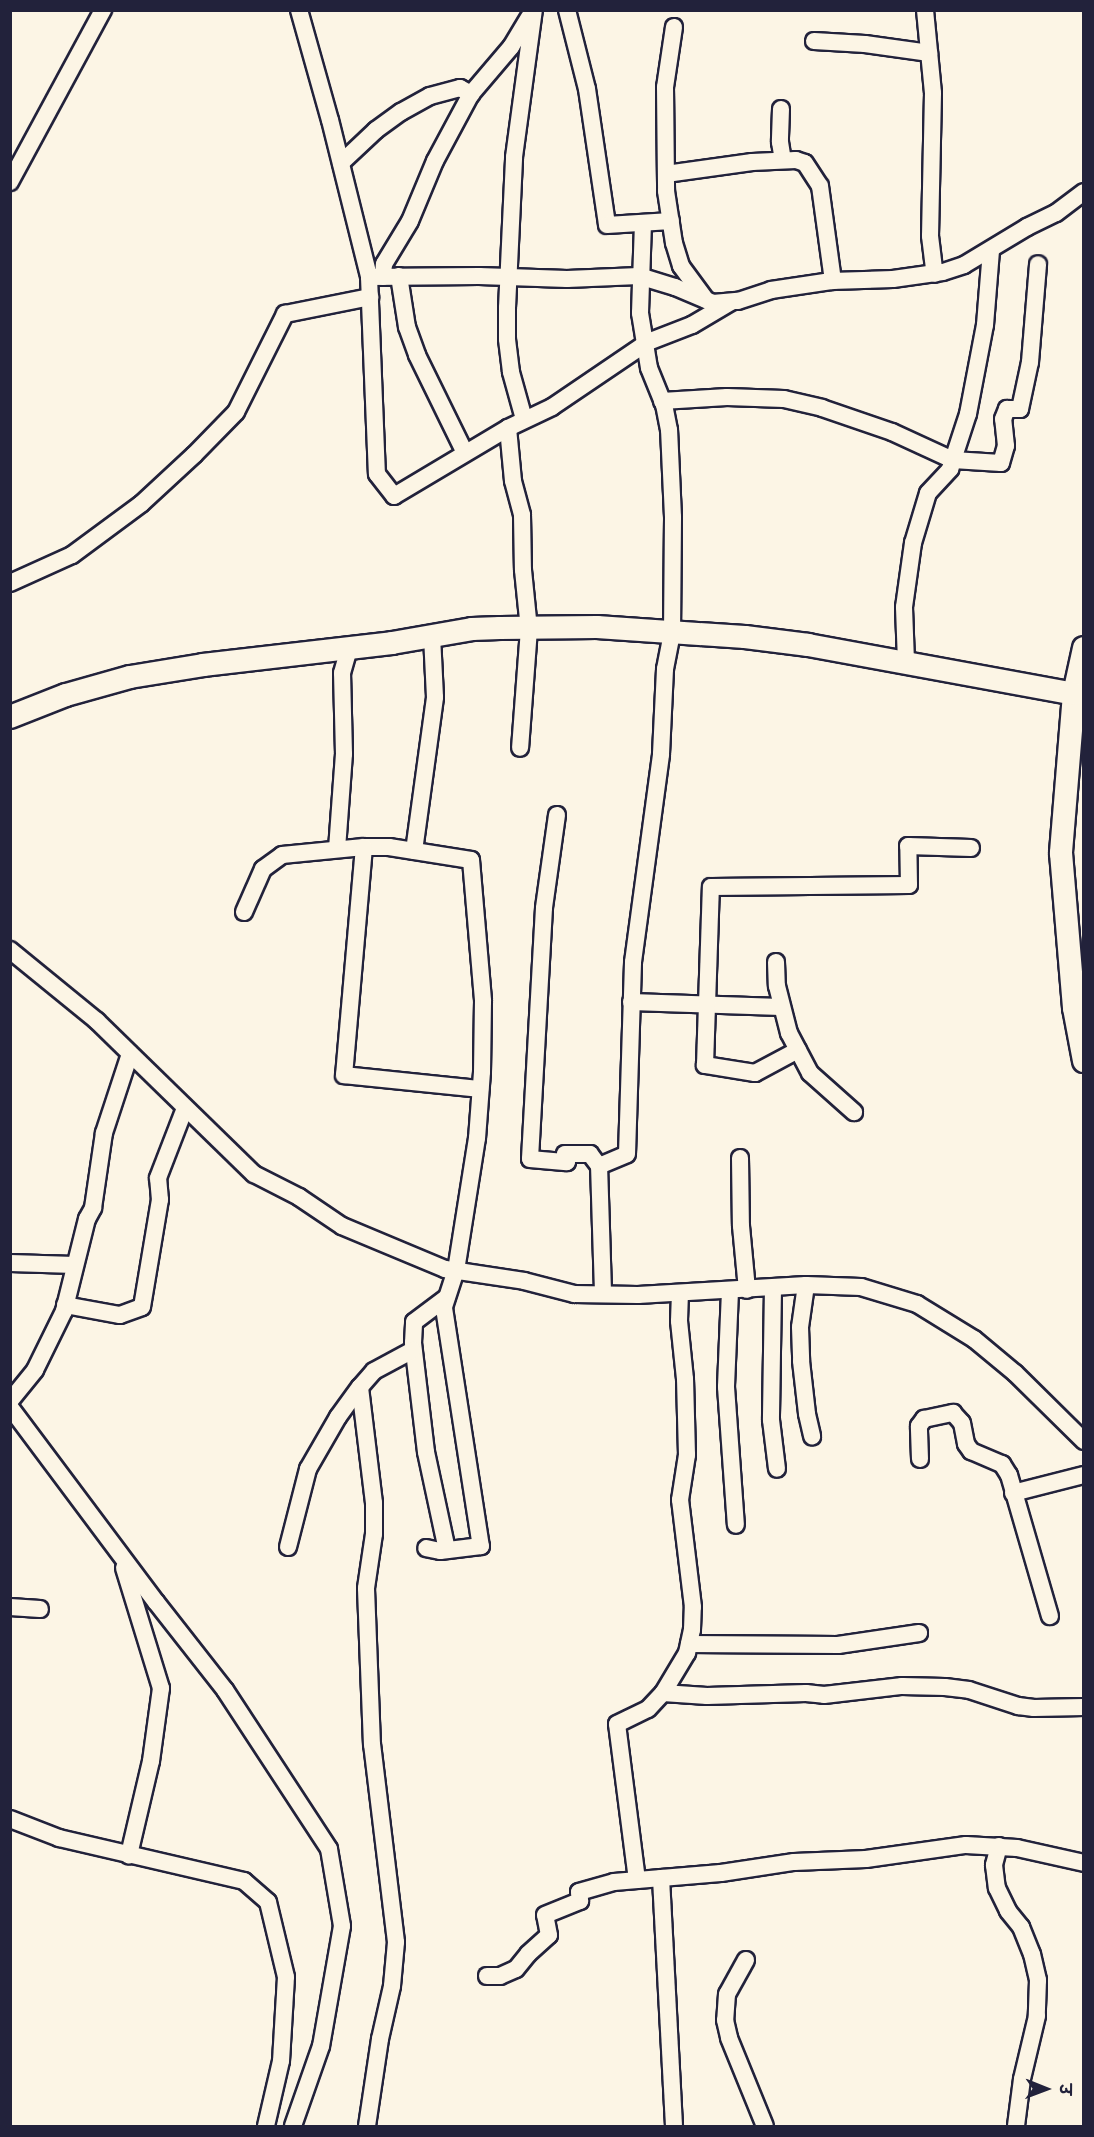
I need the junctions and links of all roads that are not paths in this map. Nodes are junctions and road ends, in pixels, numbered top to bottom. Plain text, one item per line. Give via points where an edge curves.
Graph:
1 (103, 10) edge
2 (299, 10) edge
3 (533, 10) edge
4 (567, 10) edge
5 (925, 10) edge
6 (674, 27) dead end
7 (814, 41) dead end
8 (929, 53) junction
9 (471, 94) junction
10 (781, 110) dead end
11 (783, 160) junction
12 (341, 164) junction
13 (666, 174) junction
14 (10, 182) edge
15 (1083, 192) edge
16 (671, 221) junction
17 (643, 223) junction
18 (991, 250) junction
19 (1038, 264) dead end
20 (935, 274) junction
21 (383, 277) junction
22 (509, 277) junction
23 (643, 277) junction
24 (834, 281) junction
25 (369, 297) junction
26 (706, 301) junction
27 (731, 302) junction
28 (644, 345) junction
29 (662, 401) junction
30 (524, 419) junction
31 (508, 428) junction
32 (465, 453) junction
33 (953, 460) junction
34 (10, 583) edge
35 (529, 629) junction
36 (672, 633) junction
37 (432, 636) junction
38 (349, 648) junction
39 (1083, 648) edge
40 (906, 662) junction
41 (1074, 694) junction
42 (10, 717) edge
43 (520, 748) dead end
44 (556, 815) dead end
45 (364, 847) junction
46 (971, 848) dead end
47 (337, 849) junction
48 (414, 851) junction
49 (244, 912) dead end
50 (10, 950) edge
51 (776, 963) dead end
52 (631, 1002) junction
53 (707, 1004) junction
54 (781, 1007) junction
55 (798, 1050) junction
56 (130, 1054) junction
57 (1083, 1061) edge
58 (480, 1089) junction
59 (185, 1108) junction
60 (854, 1112) dead end
61 (740, 1158) dead end
62 (599, 1166) junction
63 (10, 1263) edge
64 (75, 1265) junction
65 (456, 1270) junction
66 (806, 1285) junction
67 (773, 1288) junction
68 (747, 1290) junction
69 (730, 1291) junction
70 (603, 1292) junction
71 (680, 1293) junction
72 (447, 1297) junction
73 (65, 1305) junction
74 (414, 1350) junction
75 (360, 1387) junction
76 (12, 1409) edge
77 (812, 1436) dead end
78 (1083, 1441) edge
79 (920, 1459) dead end
80 (777, 1469) dead end
81 (1083, 1475) edge
82 (1013, 1493) junction
83 (736, 1525) dead end
84 (288, 1546) dead end
85 (426, 1548) dead end
86 (117, 1550) junction
87 (447, 1550) junction
88 (10, 1607) edge
89 (40, 1609) dead end
90 (1050, 1616) dead end
91 (919, 1633) dead end
92 (689, 1644) junction
93 (663, 1693) junction
94 (1083, 1707) edge
95 (10, 1819) edge
96 (999, 1846) junction
97 (129, 1855) junction
98 (1083, 1863) edge
99 (662, 1878) junction
100 (637, 1880) junction
101 (746, 1960) dead end
102 (487, 1976) dead end
103 (266, 2127) edge
104 (293, 2127) edge
105 (367, 2127) edge
106 (674, 2127) edge
107 (765, 2127) edge
108 (1016, 2127) edge

1 - 14 street
2 - 12 street
3 - 9 street via 511,47
3 - 22 street via 515,148
4 - 17 street via 588,97 607,225
5 - 8 street
6 - 13 street via 665,87
7 - 8 street
8 - 20 street via 933,93 930,236
9 - 12 street via 460,88 444,92 400,112
9 - 21 street via 435,161 410,221 384,264
10 - 11 street
11 - 13 street
11 - 24 street via 805,163 820,186
12 - 21 street
13 - 16 street
15 - 18 street via 1056,213
16 - 17 street
16 - 26 street via 681,266
17 - 23 street
18 - 20 street via 964,265
18 - 33 street via 981,352
19 - 33 street via 1030,362 1020,409 1007,409 1003,419 1006,446 1001,463
20 - 24 street
21 - 22 street
21 - 25 street
21 - 32 street
22 - 23 street
22 - 30 street via 507,339
23 - 26 street
23 - 28 street via 640,313
24 - 27 street via 771,290
25 - 32 street via 377,474 393,496
25 - 34 street via 285,314 236,412 195,455 141,504 72,555
26 - 27 street
27 - 28 street via 692,325
28 - 29 street
28 - 30 street via 552,407
29 - 33 street via 784,399 892,432
29 - 36 street via 669,430 673,517
30 - 31 street
31 - 32 street
31 - 35 street via 513,481 522,515
33 - 40 street via 950,469 928,493 913,543 904,608
35 - 36 street via 597,627
35 - 37 street via 472,630
35 - 43 street
36 - 40 street via 745,637
36 - 52 street
37 - 38 street
37 - 48 street via 435,697
38 - 42 street via 130,677 66,695
38 - 47 street via 342,673 344,754
39 - 41 street
40 - 41 street
41 - 57 street via 1061,853 1074,1008
44 - 62 street via 544,908 530,1159 567,1162 565,1154 590,1154
45 - 47 street
45 - 48 street
45 - 58 street via 344,1075
46 - 53 street via 908,846 909,885 711,887
47 - 49 street via 282,855 263,869
48 - 58 street via 471,860 483,1001
50 - 56 street via 97,1021
51 - 54 street
52 - 53 street
52 - 62 street via 627,1154
53 - 54 street
53 - 55 street via 705,1065 755,1073
54 - 55 street
55 - 60 street via 810,1073
56 - 59 street
56 - 64 street via 104,1133 93,1208
58 - 65 street via 477,1138
59 - 65 street via 254,1174 299,1197 342,1226
59 - 73 street via 158,1178 160,1200 142,1307 120,1316
61 - 68 street
62 - 70 street
63 - 64 street
64 - 73 street
65 - 70 street via 574,1294
65 - 72 street
66 - 67 street
66 - 77 street via 800,1327 801,1361
66 - 78 street via 861,1287 918,1304 974,1339 1015,1372
67 - 68 street
67 - 80 street via 771,1420
68 - 69 street
69 - 71 street
69 - 83 street via 726,1388
70 - 71 street
71 - 92 street via 687,1455 680,1500 693,1607
72 - 74 street via 414,1322
72 - 87 street via 444,1308 453,1374 481,1546
73 - 76 street
74 - 75 street via 374,1371
74 - 87 street via 426,1452
75 - 84 street via 308,1469
75 - 105 street via 374,1503 366,1588 372,1745 396,1942
76 - 86 street
79 - 82 street via 919,1426 924,1419 953,1413 962,1423 971,1451 1002,1464
81 - 82 street
82 - 90 street
85 - 87 street
86 - 97 street via 161,1688 151,1761
86 - 104 street via 225,1690 329,1849 342,1926 321,2046
88 - 89 street
91 - 92 street via 838,1645
92 - 93 street
93 - 94 street via 824,1695 902,1686 945,1687 969,1690 1018,1706
93 - 100 street via 648,1709 617,1724
95 - 97 street via 59,1838
96 - 98 street via 1054,1854
96 - 99 street via 966,1845 866,1859 794,1862
96 - 108 street via 994,1865 997,1888 1008,1911 1022,1927 1038,1980 1037,2016 1022,2079
97 - 103 street via 244,1881 268,1902 286,1977 281,2061
99 - 100 street
99 - 106 street
100 - 102 street via 579,1892 580,1901 545,1915 549,1935 516,1969 500,1976
101 - 107 street via 727,1994 725,2020

